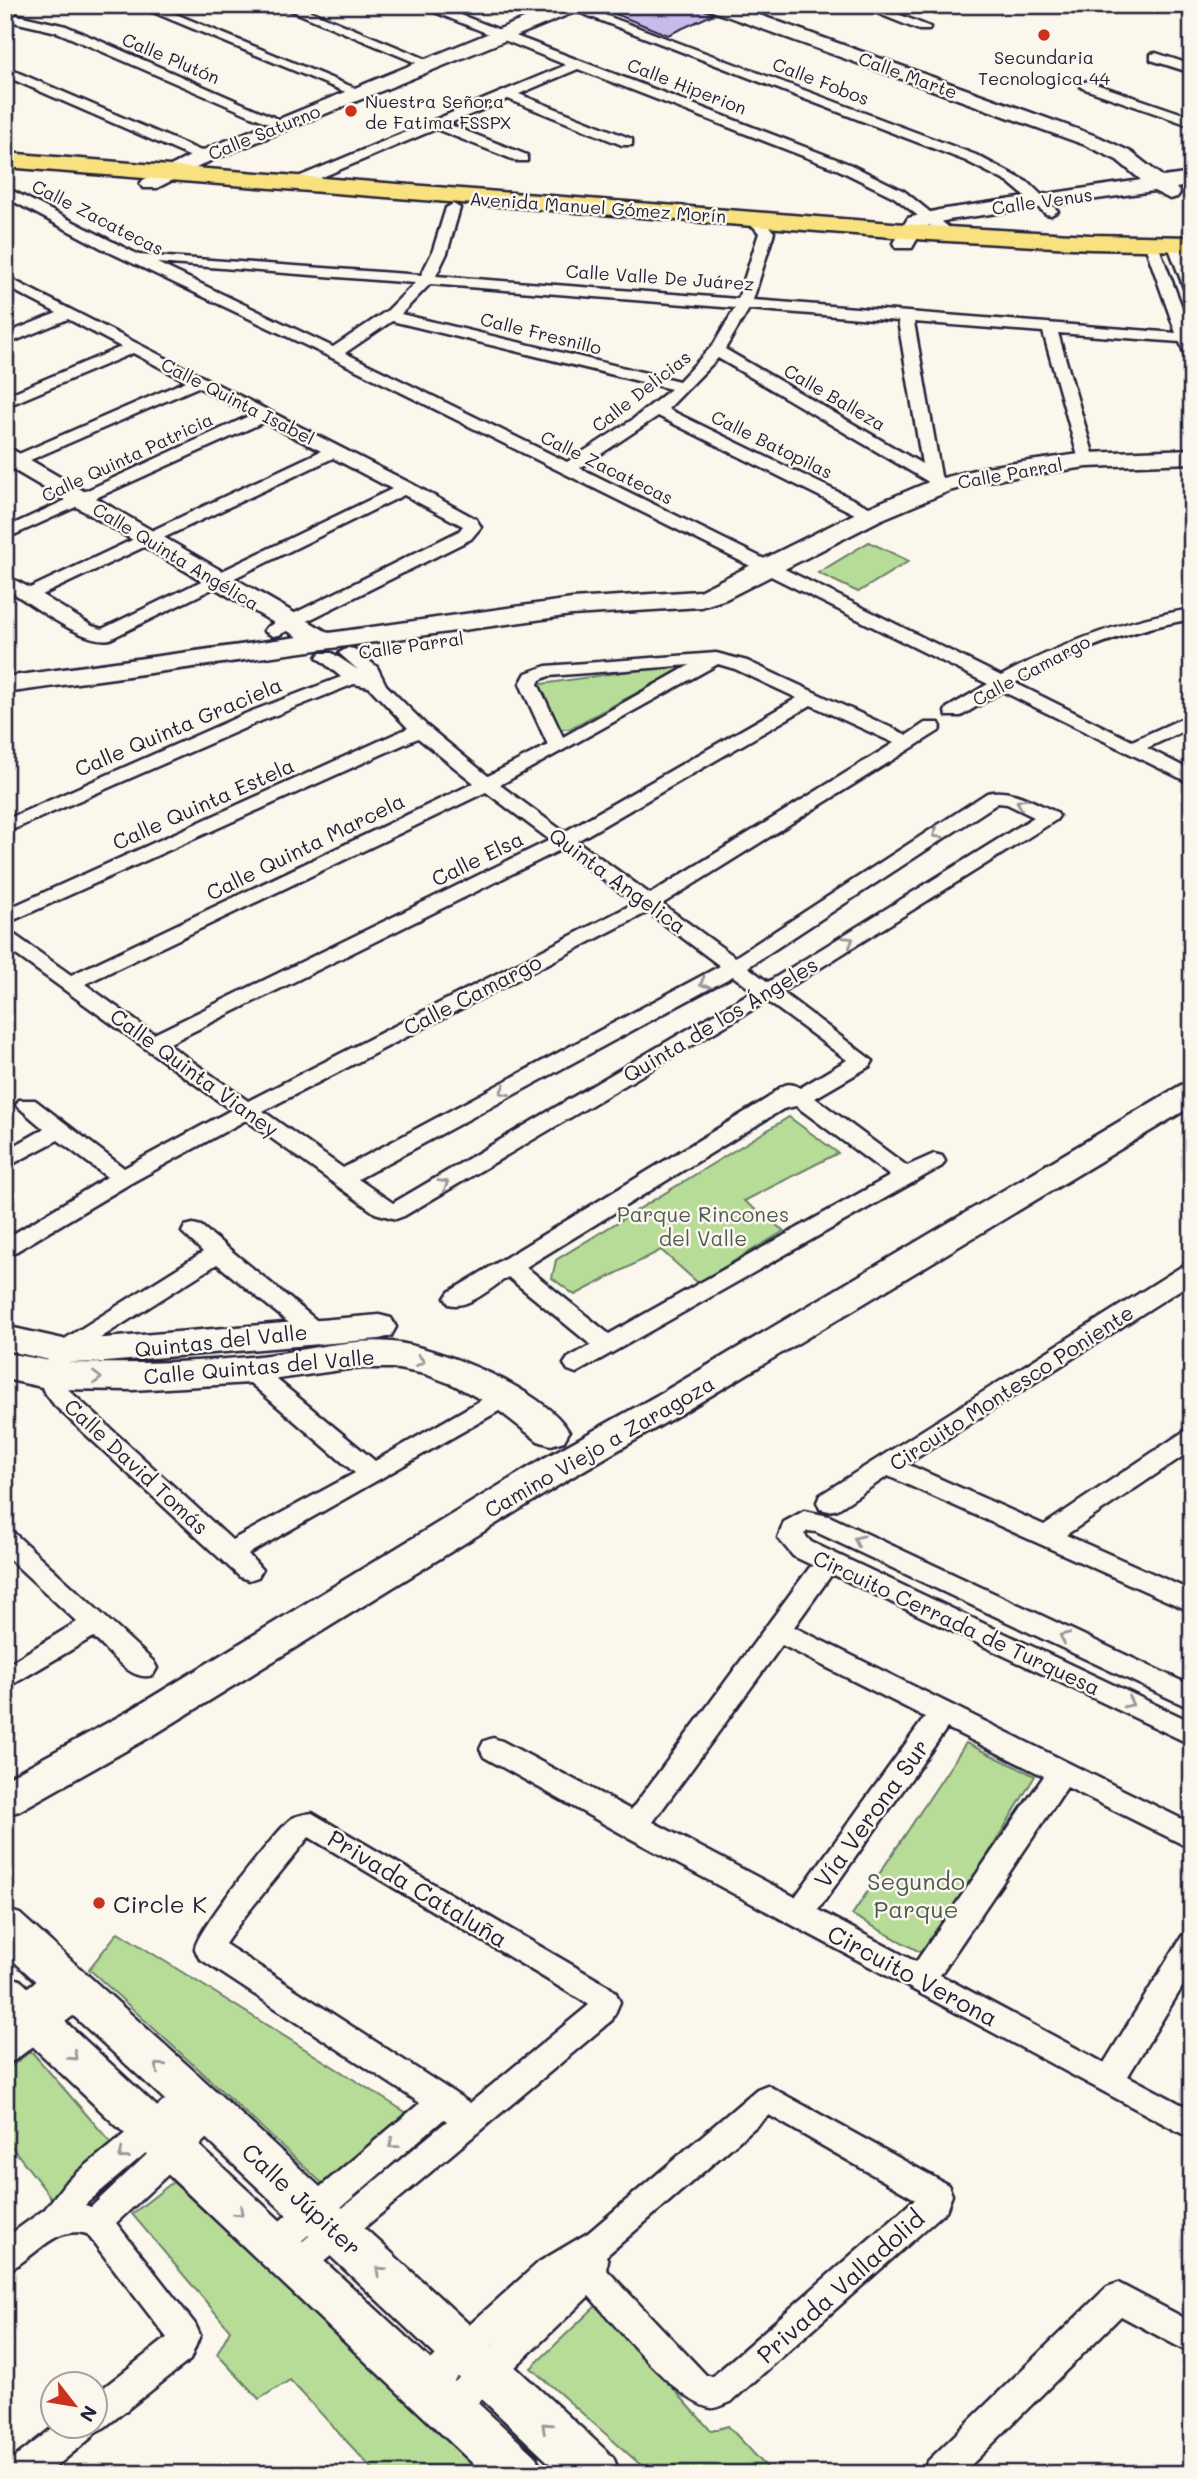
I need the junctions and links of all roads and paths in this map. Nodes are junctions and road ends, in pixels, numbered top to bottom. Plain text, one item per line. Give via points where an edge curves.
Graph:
1 (142, 5) edge
2 (284, 5) edge
3 (423, 5) edge
4 (714, 5) edge
5 (863, 5) edge
6 (571, 6) edge
7 (5, 16) edge
8 (925, 27) dead end
9 (502, 34) junction
10 (1156, 57) dead end
11 (431, 64) junction
12 (578, 65) junction
13 (1192, 69) edge
14 (5, 71) edge
15 (1087, 85) dead end
16 (360, 93) junction
17 (508, 94) junction
18 (1192, 122) edge
19 (282, 124) junction
20 (435, 124) junction
21 (627, 142) dead end
22 (203, 157) junction
23 (522, 158) dead end
24 (5, 160) edge
25 (5, 173) edge
26 (1192, 178) edge
27 (160, 179) junction
28 (296, 183) junction
29 (1165, 188) junction
30 (1192, 190) edge
31 (5, 191) edge
32 (1047, 206) junction
33 (453, 208) junction
34 (760, 225) junction
35 (927, 233) junction
36 (1173, 249) edge
37 (132, 257) junction
38 (426, 279) junction
39 (5, 280) edge
40 (1192, 288) edge
41 (743, 303) junction
42 (70, 313) junction
43 (389, 316) junction
44 (905, 316) junction
45 (1049, 327) junction
46 (1185, 338) junction
47 (5, 340) edge
48 (134, 347) junction
49 (717, 351) junction
50 (334, 353) junction
51 (1192, 355) edge
52 (199, 381) junction
53 (683, 387) junction
54 (5, 402) edge
55 (656, 408) junction
56 (265, 415) junction
57 (335, 451) junction
58 (1192, 456) edge
59 (1087, 460) junction
60 (8, 463) edge
61 (567, 469) junction
62 (937, 482) junction
63 (406, 488) junction
64 (73, 503) junction
65 (871, 514) junction
66 (470, 523) joint
67 (5, 534) edge
68 (140, 543) junction
69 (773, 569) junction
70 (5, 580) edge
71 (210, 584) junction
72 (29, 595) junction
73 (1192, 614) edge
74 (329, 654) junction
75 (716, 658) junction
76 (1001, 683) junction
77 (5, 685) edge
78 (811, 697) junction
79 (5, 701) edge
80 (954, 712) dead end
81 (1192, 720) edge
82 (932, 727) dead end
83 (421, 730) junction
84 (907, 742) junction
85 (558, 747) junction
86 (1131, 749) junction
87 (1192, 778) edge
88 (487, 784) junction
89 (5, 827) edge
90 (564, 840) junction
91 (650, 903) junction
92 (5, 918) edge
93 (5, 937) edge
94 (735, 966) junction
95 (71, 983) junction
96 (768, 991) junction
97 (154, 1042) junction
98 (1192, 1092) edge
99 (788, 1097) junction
100 (27, 1105) dead end
101 (247, 1110) junction
102 (59, 1130) junction
103 (5, 1161) edge
104 (934, 1161) dead end
105 (907, 1177) junction
106 (123, 1178) junction
107 (343, 1178) junction
108 (383, 1208) joint
109 (193, 1232) dead end
110 (5, 1250) edge
111 (218, 1252) junction
112 (511, 1267) junction
113 (1192, 1271) edge
114 (457, 1298) dead end
115 (379, 1327) dead end
116 (313, 1330) junction
117 (5, 1338) edge
118 (608, 1346) junction
119 (57, 1363) junction
120 (576, 1364) dead end
121 (5, 1366) edge
122 (250, 1370) junction
123 (505, 1397) junction
124 (551, 1432) dead end
125 (1192, 1438) edge
126 (888, 1466) junction
127 (373, 1474) junction
128 (829, 1502) dead end
129 (1046, 1536) junction
130 (5, 1540) edge
131 (231, 1552) junction
132 (249, 1570) dead end
133 (819, 1574) dead end
134 (1190, 1600) edge
135 (95, 1623) junction
136 (778, 1631) junction
137 (144, 1668) dead end
138 (5, 1679) edge
139 (1192, 1698) edge
140 (943, 1713) junction
141 (1192, 1734) edge
142 (493, 1749) dead end
143 (1062, 1772) junction
144 (5, 1798) edge
145 (634, 1827) junction
146 (1192, 1837) edge
147 (799, 1914) junction
148 (5, 1927) edge
149 (1192, 1945) edge
150 (921, 1979) junction
151 (70, 1986) junction
152 (19, 2012) edge
153 (5, 2051) edge
154 (1109, 2081) junction
155 (443, 2102) junction
156 (201, 2105) junction
157 (472, 2120) junction
158 (1192, 2125) edge
159 (163, 2140) junction
160 (56, 2219) junction
161 (326, 2221) junction
162 (97, 2223) junction
163 (286, 2255) junction
164 (5, 2257) edge
165 (587, 2258) junction
166 (1192, 2339) edge
167 (476, 2361) junction
168 (438, 2397) junction
169 (108, 2405) edge
170 (64, 2440) edge
171 (591, 2472) edge
172 (21, 2474) edge
173 (519, 2474) edge
174 (939, 2474) edge

1 - 16 street
2 - 11 street
3 - 9 street, Calle Hiperion
4 - 29 street, Calle Marte via 1092,141 1124,156
5 - 8 street
6 - 9 street, Calle Saturno
6 - 32 street, Calle Fobos via 971,158 1011,176
7 - 19 street, Calle Plutón via 61,29
9 - 11 street, Calle Saturno
9 - 12 street, Calle Hiperion
10 - 13 street
11 - 16 street, Calle Saturno
12 - 17 street
12 - 35 street, Calle Hiperion via 883,184
14 - 22 street
15 - 18 street
16 - 19 street, Calle Saturno
17 - 20 street
17 - 21 street
19 - 22 street, Calle Saturno
20 - 23 street
20 - 28 street
22 - 27 street, Calle Saturno
24 - 27 main road, Avenida Manuel Gómez Morín
25 - 27 main road, Avenida Manuel Gómez Morín
26 - 29 street, Calle Venus
27 - 28 main road, Avenida Manuel Gómez Morín
27 - 33 main road, Avenida Manuel Gómez Morín
28 - 34 main road, Avenida Manuel Gómez Morín
29 - 30 street, Calle Venus
29 - 32 street, Calle Venus
31 - 37 street, Calle Zacatecas
32 - 35 street, Calle Venus
33 - 34 main road, Avenida Manuel Gómez Morín
33 - 38 street
34 - 35 main road, Avenida Manuel Gómez Morín
34 - 41 street, Calle Delicias
35 - 36 main road, Avenida Manuel Gómez Morín
36 - 40 street
36 - 46 street
37 - 38 street, Calle Valle De Juárez
37 - 50 street, Calle Zacatecas
38 - 41 street, Calle Valle De Juárez
38 - 43 street
39 - 42 street, Calle Quinta Isabel
41 - 44 street, Calle Valle De Juárez
41 - 49 street, Calle Delicias
42 - 47 street
42 - 48 street, Calle Quinta Isabel
43 - 50 street
43 - 53 street, Calle Fresnillo
44 - 45 street, Calle Valle De Juárez
44 - 62 street
45 - 46 street, Calle Valle De Juárez
45 - 59 street
46 - 51 street
48 - 52 street, Calle Quinta Isabel
48 - 54 street
49 - 53 street, Calle Delicias
49 - 62 street, Calle Balleza
50 - 61 street, Calle Zacatecas
52 - 56 street, Calle Quinta Isabel
52 - 60 street
53 - 55 street, Calle Delicias
55 - 61 street, Calle Delicias
55 - 65 street, Calle Batopilas
56 - 57 street, Calle Quinta Isabel
56 - 64 street, Calle Quinta Patricia
57 - 63 street, Calle Quinta Isabel
57 - 68 street
58 - 59 street, Calle Parral
59 - 62 street, Calle Parral
60 - 64 street, Calle Quinta Angélica
61 - 69 street, Calle Zacatecas
62 - 65 street, Calle Parral
63 - 66 street, Calle Quinta Isabel
63 - 71 street
64 - 67 street, Calle Quinta Patricia
64 - 68 street, Calle Quinta Angélica
65 - 69 street, Calle Parral
66 - 74 street via 465,535
68 - 71 street, Calle Quinta Angélica
68 - 72 street
69 - 74 street, Calle Parral via 706,610
69 - 76 street, Calle Zacatecas
70 - 72 street
71 - 72 street via 108,634 92,633
71 - 74 street, Calle Quinta Angélica
73 - 76 street, Calle Camargo via 1101,634
74 - 77 street, Calle Parral
74 - 79 street, Calle Parral
74 - 83 street, Quinta Angelica
74 - 89 street, Calle Quinta Graciela via 254,717
75 - 78 street
75 - 85 street, Calle Quinta Marcela
75 - 85 street via 547,671 532,677 529,684
76 - 80 street, Calle Camargo
76 - 86 street, Calle Zacatecas
78 - 84 street
78 - 90 street, Calle Elsa
81 - 86 street
82 - 84 street, Calle Camargo
83 - 88 street, Quinta Angelica
83 - 92 street, Calle Quinta Estela
84 - 91 street, Calle Camargo
85 - 88 street, Calle Quinta Marcela
86 - 87 street, Calle Zacatecas
88 - 90 street, Quinta Angelica
88 - 95 street, Calle Quinta Marcela
90 - 91 street, Quinta Angelica
90 - 97 street, Calle Elsa
91 - 94 street, Quinta Angelica
91 - 101 street, Calle Camargo
93 - 95 street, Calle Quinta Vianey
94 - 96 street, Quinta Angelica
96 -> 94 street, Quinta de los Ángeles via 1048,819 1047,814 1007,797 994,797
94 -> 107 street, Quinta de los Ángeles
95 - 97 street, Calle Quinta Vianey
96 - 99 street, Quinta Angelica via 857,1059
108 -> 96 street, Quinta de los Ángeles via 399,1210
97 - 101 street, Calle Quinta Vianey
98 - 144 street, Camino Viejo a Zaragoza via 559,1467 143,1722
99 - 105 street
99 - 112 street
100 - 102 street
101 - 106 street, Calle Camargo
101 - 107 street, Calle Quinta Vianey
102 - 103 street
102 - 106 street
104 - 105 street
105 - 118 street
106 - 110 street, Calle Camargo
107 - 108 street, Calle Quinta Vianey
109 - 111 street
111 - 116 street
111 - 119 street
112 - 114 street
112 - 118 street
113 - 126 street, Circuito Montesco Poniente
115 - 116 street, Quintas del Valle
116 - 119 street, Quintas del Valle
117 - 119 street, Calle Quintas del Valle
118 - 120 street
119 - 121 street, Calle Quintas del Valle
119 -> 122 street, Calle Quintas del Valle via 133,1377
119 - 131 street, Calle David Tomás via 55,1390
122 -> 123 street, Calle Quintas del Valle via 355,1355 393,1355 466,1376
122 - 127 street
123 - 124 street, Calle Quintas del Valle
123 - 127 street
125 - 129 street
126 - 128 street, Circuito Montesco Poniente
126 - 129 street
127 - 131 street
129 - 134 street
130 - 135 street
131 - 132 street, Calle David Tomás
133 - 136 street
135 - 137 street
135 - 138 street
136 - 140 street
136 - 145 street
139 -> 141 street, Circuito Cerrada de Turquesa via 820,1523 804,1521 793,1529 791,1538 802,1549
140 - 143 street
140 - 147 street, Vía Verona Sur
142 - 145 street, Circuito Verona
143 - 146 street
143 - 150 street
145 - 147 street, Circuito Verona
147 - 150 street, Circuito Verona
148 - 151 street, Calle Júpiter
149 - 154 street
150 - 154 street, Circuito Verona
151 - 152 street
156 -> 151 street, Calle Júpiter
152 - 153 street
152 -> 159 street
154 - 158 street, Circuito Verona
155 - 157 street, Privada Cataluña
155 - 157 street, Privada Cataluña via 209,1949 232,1912 302,1826 312,1825 606,2003
155 -> 161 street, Privada Cataluña
156 - 159 street
156 - 161 street, Calle Júpiter
157 - 161 street, Privada Cataluña
159 -> 160 street via 76,2193
159 - 162 street
159 -> 163 street
160 - 162 street via 75,2216
160 - 164 street
161 - 163 street, Privada Cataluña
167 -> 161 street, Calle Júpiter
162 - 169 street via 184,2335 179,2349
163 - 168 street
165 - 165 street, Privada Valladolid via 767,2098 937,2195 720,2391 712,2393 695,2386
165 - 167 street, Privada Valladolid
166 - 174 street via 1118,2298
167 - 168 street, Privada Valladolid
171 -> 167 street, Calle Júpiter
168 - 173 street
170 - 172 street

